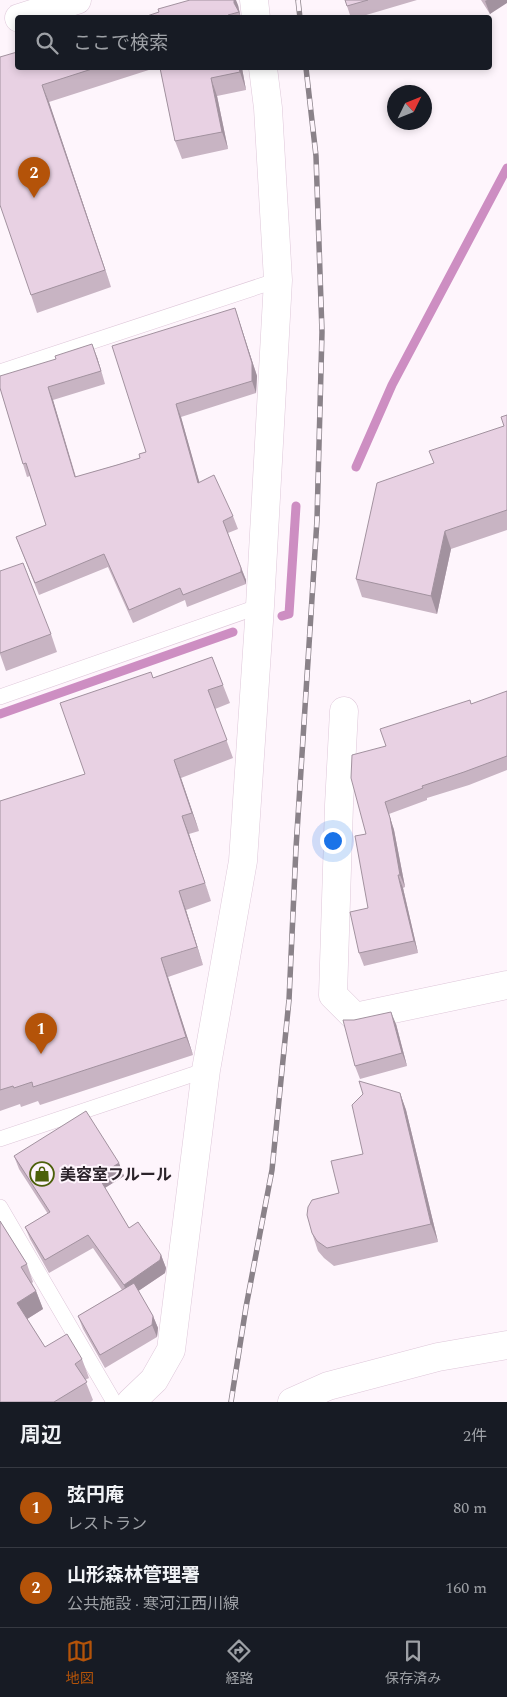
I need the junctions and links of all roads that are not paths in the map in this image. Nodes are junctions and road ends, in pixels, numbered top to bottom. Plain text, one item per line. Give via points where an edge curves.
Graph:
1 (77, 0) edge
2 (254, 0) edge
3 (28, 15) edge
4 (256, 15) edge
5 (15, 19) edge
6 (0, 23) edge
7 (262, 70) edge
8 (278, 280) junction
9 (0, 372) edge
10 (260, 606) junction
11 (0, 697) edge
12 (344, 711) dead end
13 (507, 985) edge
14 (206, 1070) junction
15 (0, 1139) edge
16 (0, 1207) edge
17 (507, 1345) edge
18 (114, 1402) edge
19 (131, 1402) edge
20 (292, 1402) edge

1 - 3 street
2 - 4 street
5 - 6 street
7 - 8 street via 268,108
8 - 9 lane
8 - 10 street
10 - 11 lane
10 - 14 street via 243,861
12 - 13 street via 332,995 355,1017
14 - 15 lane
14 - 19 street via 171,1350 154,1380
16 - 18 lane
17 - 20 street via 438,1357 328,1386

